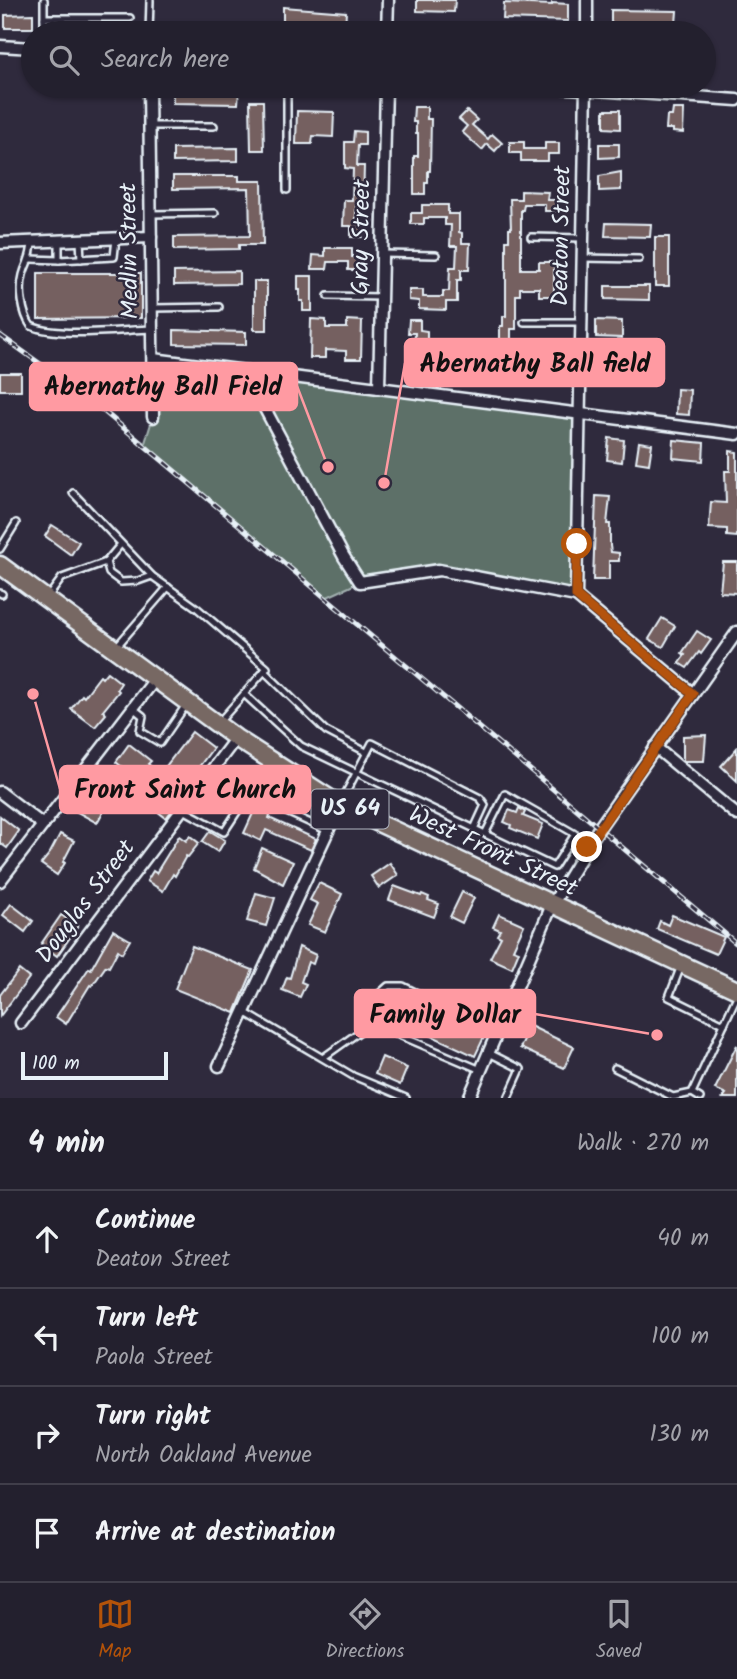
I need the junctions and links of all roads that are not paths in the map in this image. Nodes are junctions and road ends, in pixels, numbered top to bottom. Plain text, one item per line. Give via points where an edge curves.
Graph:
1 (44, 0) edge
2 (150, 0) edge
3 (388, 0) edge
4 (587, 0) edge
5 (44, 18) joint
6 (130, 18) dead end
7 (149, 21) edge
8 (387, 21) edge
9 (587, 21) edge
10 (0, 46) edge
11 (21, 47) edge
12 (149, 98) edge
13 (287, 98) edge
14 (386, 98) edge
15 (586, 98) edge
16 (712, 98) edge
17 (737, 100) edge
18 (214, 125) dead end
19 (150, 126) junction
20 (287, 190) dead end
21 (215, 213) dead end
22 (151, 214) junction
23 (151, 237) junction
24 (531, 237) dead end
25 (583, 238) junction
26 (116, 239) junction
27 (80, 240) junction
28 (59, 241) junction
29 (32, 242) junction
30 (0, 243) edge
31 (382, 254) junction
32 (436, 256) dead end
33 (31, 258) junction
34 (583, 258) junction
35 (81, 259) junction
36 (639, 259) dead end
37 (59, 260) junction
38 (328, 296) dead end
39 (381, 297) junction
40 (219, 307) dead end
41 (152, 308) junction
42 (524, 322) dead end
43 (582, 322) junction
44 (152, 329) junction
45 (153, 359) junction
46 (257, 374) junction
47 (379, 388) junction
48 (580, 414) junction
49 (153, 417) dead end
50 (737, 434) edge
51 (73, 493) dead end
52 (16, 523) dead end
53 (121, 544) junction
54 (0, 549) edge
55 (106, 562) junction
56 (0, 565) edge
57 (152, 576) junction
58 (168, 587) junction
59 (576, 596) junction
60 (47, 599) junction
61 (737, 632) edge
62 (114, 648) junction
63 (264, 671) junction
64 (156, 678) junction
65 (244, 694) junction
66 (693, 694) junction
67 (188, 702) junction
68 (133, 708) junction
69 (217, 724) junction
70 (236, 738) junction
71 (655, 747) junction
72 (366, 752) junction
73 (271, 761) junction
74 (357, 773) junction
75 (297, 777) junction
76 (255, 786) junction
77 (0, 792) edge
78 (284, 802) junction
79 (340, 805) junction
80 (182, 809) junction
81 (737, 815) edge
82 (43, 825) junction
83 (474, 829) junction
84 (328, 831) junction
85 (485, 834) junction
86 (0, 881) edge
87 (552, 905) junction
88 (681, 964) junction
89 (737, 990) edge
90 (737, 996) edge
91 (244, 1012) junction
92 (366, 1021) junction
93 (20, 1023) dead end
94 (724, 1024) junction
95 (497, 1033) junction
96 (489, 1053) junction
97 (324, 1057) junction
98 (219, 1066) dead end
99 (615, 1068) dead end
100 (481, 1070) junction
101 (692, 1093) junction
102 (406, 1098) edge
103 (469, 1098) edge
104 (508, 1098) edge
105 (700, 1098) edge

1 - 5 lane
2 - 7 lane
3 - 8 street
4 - 9 street
5 - 6 lane
10 - 11 street
12 - 19 street, Medlin Street
13 - 20 lane
14 - 31 street, Gray Street
15 - 25 street, Deaton Street
16 - 17 street
18 - 19 lane
19 - 22 street, Medlin Street
21 - 22 lane
22 - 23 street, Medlin Street
23 - 26 street
23 - 41 street, Medlin Street
24 - 25 lane
25 - 34 street, Deaton Street
26 - 27 street
26 - 35 lane via 114,257
27 - 28 street
27 - 35 lane
28 - 29 street
28 - 37 lane
29 - 30 street
29 - 33 lane
31 - 32 lane
31 - 39 street, Gray Street
33 - 37 lane
33 - 44 lane via 22,278 22,293 31,326 61,332
34 - 36 lane
34 - 43 street, Deaton Street
35 - 37 lane
38 - 39 lane
39 - 47 street, Gray Street
40 - 41 lane
41 - 44 street, Medlin Street
42 - 43 lane
43 - 48 street, Deaton Street
44 - 45 street, Medlin Street
45 - 46 street
45 - 49 street, Medlin Street
46 - 47 street
46 - 59 street via 264,407 360,582 439,569
47 - 48 street
48 - 50 street
48 - 59 street, Deaton Street
51 - 53 lane
52 - 54 lane
53 - 55 lane
53 - 57 lane
55 - 57 lane via 109,573 121,582
55 - 60 lane via 62,578
56 - 60 main road, West Front Street / US 64
57 - 58 lane
58 - 62 lane
58 - 63 lane via 267,668
59 - 66 street
60 - 62 main road, West Front Street / US 64
61 - 66 street
62 - 64 main road, West Front Street / US 64
63 - 65 lane
63 - 72 lane via 326,730
64 - 67 main road, West Front Street / US 64
64 - 68 street
65 - 69 lane
65 - 74 lane via 301,746
66 - 71 street
67 - 68 lane via 160,743 140,731 143,716
67 - 69 main road, West Front Street / US 64
68 - 82 street
69 - 70 main road, West Front Street / US 64
70 - 73 main road, West Front Street / US 64
70 - 80 street, Douglas Street
71 - 81 street
71 - 87 street
72 - 74 lane
72 - 83 lane via 372,743 480,798 485,805
73 - 75 main road, West Front Street / US 64
73 - 76 lane
74 - 79 lane
74 - 83 lane
75 - 78 lane
75 - 79 main road, West Front Street / US 64
76 - 78 lane
76 - 80 lane via 224,832
77 - 82 street
78 - 84 lane via 282,810
79 - 84 street
79 - 87 main road, West Front Street / US 64
80 - 93 street, Douglas Street
82 - 86 street
83 - 85 lane
84 - 91 street
85 - 85 lane via 554,867 575,834 505,794
87 - 88 main road, West Front Street / US 64
87 - 95 street
88 - 89 main road, West Front Street / US 64
88 - 94 lane via 668,997
90 - 94 lane
91 - 97 lane
91 - 98 street
92 - 95 lane via 383,989 395,985
92 - 97 lane via 359,1032
92 - 100 lane
94 - 101 lane
95 - 96 street
96 - 100 street
96 - 104 lane via 521,1069
97 - 102 lane via 353,1076
99 - 101 lane via 673,1097
100 - 103 street
101 - 105 lane

